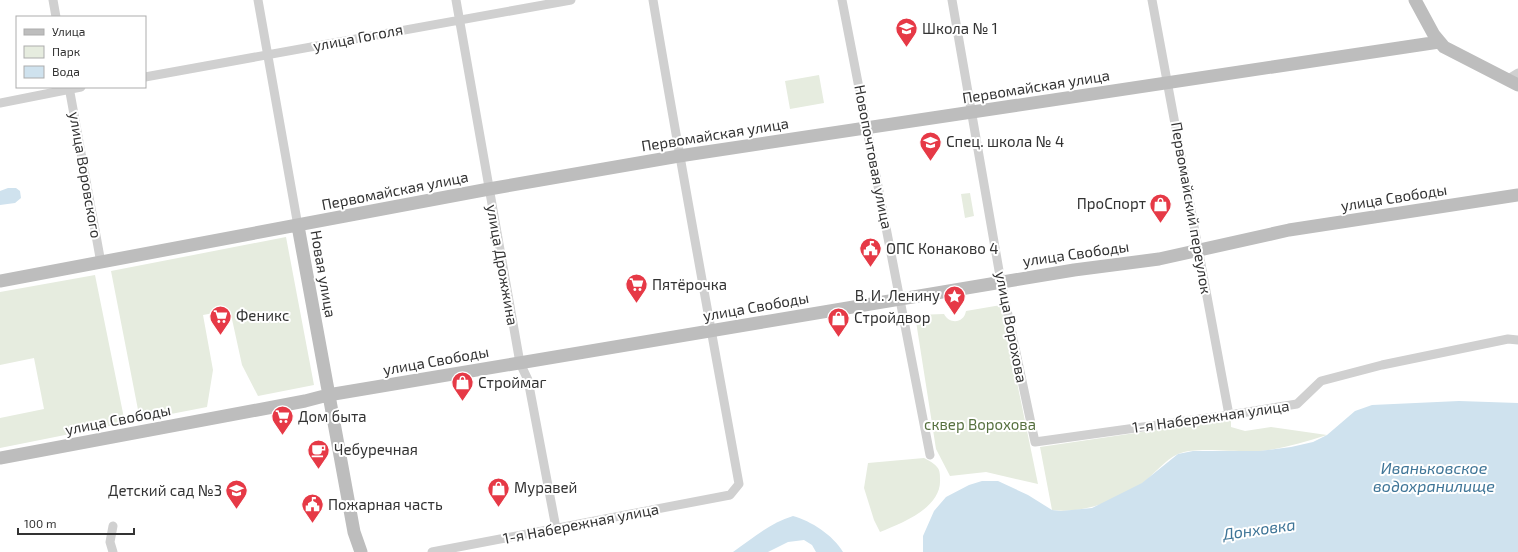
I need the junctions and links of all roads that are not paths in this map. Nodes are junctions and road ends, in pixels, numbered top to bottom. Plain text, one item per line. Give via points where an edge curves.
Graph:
1 (53, 0) edge
2 (258, 0) edge
3 (456, 0) edge
4 (571, 0) edge
5 (653, 0) edge
6 (842, 0) edge
7 (952, 0) edge
8 (1152, 0) edge
9 (1415, 0) edge
10 (56, 16) edge
11 (460, 19) junction
12 (1439, 42) junction
13 (268, 55) junction
14 (146, 77) edge
15 (1515, 79) edge
16 (1168, 83) junction
17 (69, 88) edge
18 (0, 103) edge
19 (973, 113) junction
20 (867, 127) junction
21 (679, 156) junction
22 (489, 189) junction
23 (1518, 194) edge
24 (298, 226) junction
25 (1198, 251) junction
26 (101, 262) junction
27 (0, 282) edge
28 (1001, 282) junction
29 (901, 299) junction
30 (713, 331) junction
31 (1518, 340) edge
32 (520, 363) junction
33 (328, 395) junction
34 (1230, 416) junction
35 (1035, 442) joint
36 (930, 455) dead end
37 (0, 458) edge
38 (113, 526) dead end
39 (556, 528) junction
40 (113, 552) edge
41 (362, 552) edge
42 (432, 552) edge

1 - 10 street
2 - 13 street, Новая улица
3 - 11 street, улица Дрожжина
4 - 11 street, улица Гоголя
5 - 21 street
6 - 20 street, Новопочтовая улица
7 - 19 street, улица Ворохова
8 - 16 street, Первомайский переулок
9 - 12 street
11 - 13 street, улица Гоголя
11 - 22 street, улица Дрожжина
12 - 15 street via 1454,53
12 - 16 street, Первомайская улица
13 - 14 street, улица Гоголя
13 - 24 street, Новая улица
16 - 19 street, Первомайская улица
16 - 25 street, Первомайский переулок
17 - 18 street
17 - 26 street, улица Воровского
19 - 20 street, Первомайская улица
19 - 28 street, улица Ворохова
20 - 21 street, Первомайская улица
20 - 29 street, Новопочтовая улица
21 - 22 street, Первомайская улица
21 - 30 street
22 - 24 street, Первомайская улица
22 - 32 street, улица Дрожжина
23 - 25 street, улица Свободы via 1289,230
24 - 26 street, Первомайская улица
24 - 33 street, Новая улица
25 - 28 street, улица Свободы
25 - 34 street, Первомайский переулок
26 - 27 street, Первомайская улица
28 - 29 street, улица Свободы
28 - 35 street, улица Ворохова
29 - 30 street, улица Свободы
29 - 36 street, Новопочтовая улица
30 - 32 street, улица Свободы
30 - 39 street, 1-я Набережная улица via 739,484 730,495
31 - 34 street, 1-я Набережная улица via 1508,339 1382,365 1321,381 1297,404
32 - 33 street, улица Свободы
32 - 39 street, улица Дрожжина via 528,380
33 - 37 street, улица Свободы
33 - 41 street, Новая улица via 354,532
34 - 35 street, 1-я Набережная улица
38 - 40 street via 110,542
39 - 42 street, 1-я Набережная улица

